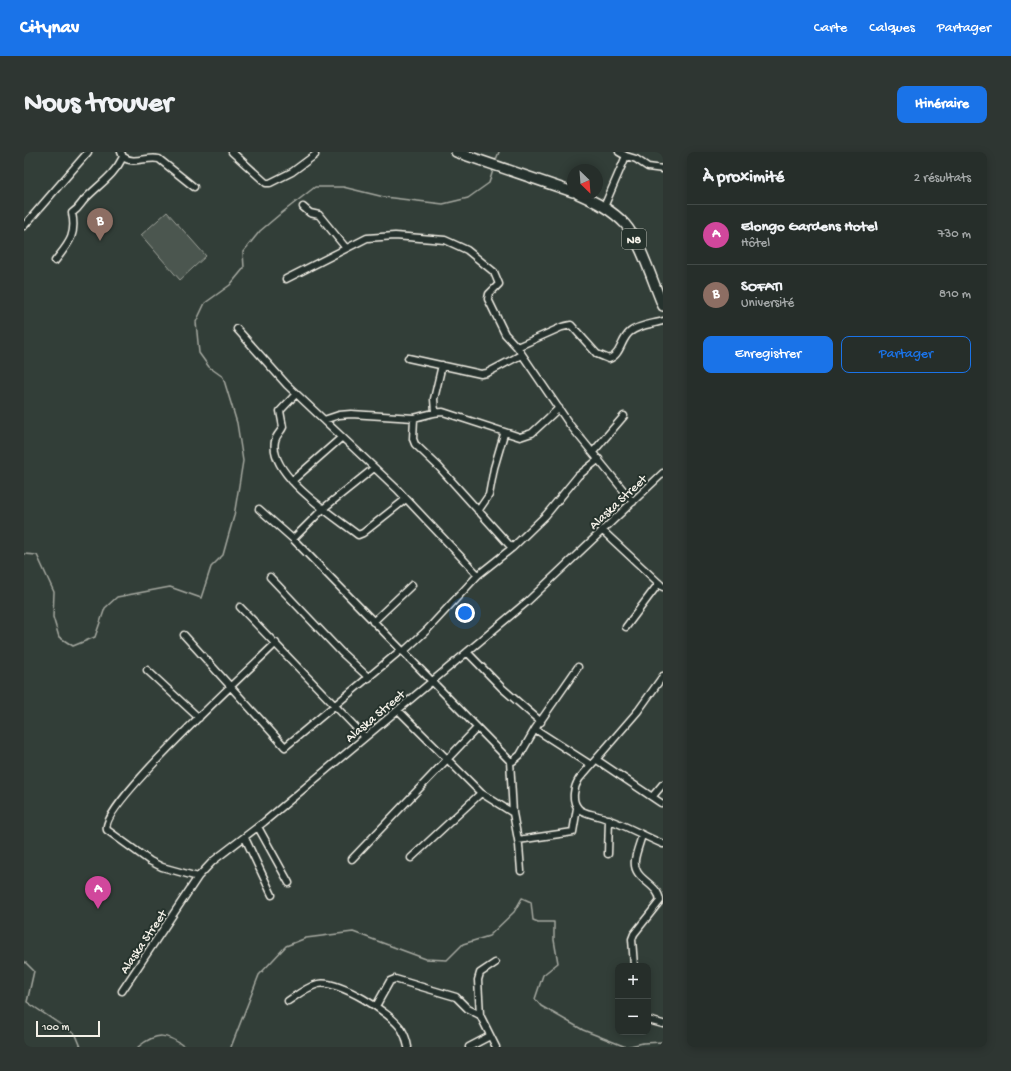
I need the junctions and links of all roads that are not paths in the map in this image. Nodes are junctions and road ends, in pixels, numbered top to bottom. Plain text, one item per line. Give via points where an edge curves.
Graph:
1 (88, 152) edge
2 (232, 152) edge
3 (456, 152) edge
4 (619, 152) edge
5 (315, 153) edge
6 (122, 155) edge
7 (469, 155) edge
8 (626, 156) junction
9 (663, 169) edge
10 (522, 174) junction
11 (567, 186) edge
12 (194, 187) dead end
13 (567, 190) edge
14 (593, 200) edge
15 (597, 200) edge
16 (605, 205) junction
17 (304, 207) dead end
18 (24, 226) edge
19 (346, 248) junction
20 (55, 261) dead end
21 (286, 279) dead end
22 (656, 285) junction
23 (663, 296) edge
24 (663, 306) edge
25 (663, 321) edge
26 (237, 329) dead end
27 (516, 347) junction
28 (521, 355) junction
29 (408, 358) dead end
30 (442, 365) junction
31 (296, 394) junction
32 (559, 408) junction
33 (435, 412) junction
34 (624, 416) dead end
35 (414, 418) junction
36 (324, 420) junction
37 (504, 434) junction
38 (342, 437) junction
39 (593, 452) junction
40 (599, 459) junction
41 (374, 468) junction
42 (663, 473) edge
43 (292, 481) junction
44 (406, 499) junction
45 (633, 502) junction
46 (324, 508) junction
47 (259, 509) dead end
48 (478, 511) junction
49 (602, 530) junction
50 (293, 539) junction
51 (512, 548) junction
52 (478, 575) junction
53 (270, 577) dead end
54 (412, 585) dead end
55 (661, 585) edge
56 (240, 606) dead end
57 (373, 622) junction
58 (626, 627) dead end
59 (184, 635) dead end
60 (276, 643) junction
61 (402, 651) junction
62 (467, 652) junction
63 (578, 667) dead end
64 (147, 670) dead end
65 (663, 676) edge
66 (369, 678) junction
67 (432, 681) junction
68 (230, 688) junction
69 (335, 705) junction
70 (398, 710) junction
71 (198, 718) junction
72 (541, 722) junction
73 (478, 728) junction
74 (535, 729) junction
75 (365, 737) junction
76 (597, 760) junction
77 (446, 761) junction
78 (510, 762) junction
79 (591, 765) junction
80 (663, 784) edge
81 (481, 793) junction
82 (652, 797) junction
83 (661, 803) dead end
84 (577, 808) junction
85 (513, 814) junction
86 (609, 819) junction
87 (258, 827) junction
88 (642, 836) junction
89 (244, 838) junction
90 (518, 840) junction
91 (663, 844) edge
92 (608, 854) dead end
93 (411, 858) dead end
94 (352, 859) dead end
95 (521, 872) dead end
96 (198, 877) junction
97 (289, 883) dead end
98 (272, 895) dead end
99 (495, 963) dead end
100 (634, 963) edge
101 (122, 991) dead end
102 (288, 1001) dead end
103 (376, 1006) junction
104 (480, 1015) junction
105 (651, 1021) edge
106 (663, 1024) edge
107 (490, 1036) junction
108 (408, 1047) edge
109 (469, 1047) edge
110 (496, 1047) edge

1 - 18 street
2 - 5 street via 266,183 292,172
3 - 7 highway
4 - 8 street
6 - 12 street via 131,161 159,159
6 - 20 street via 119,166 85,198 81,207 72,213 72,240
7 - 10 highway
8 - 9 street via 648,167
8 - 16 street
10 - 11 highway via 530,173
10 - 13 highway
14 - 16 highway, N8
15 - 16 highway, N8
16 - 22 highway, N8 via 631,232
17 - 19 street via 310,213 319,215
19 - 21 street
19 - 27 street via 367,238 395,236 445,240 467,250 494,272 498,279 499,284 489,294 488,299 502,330
22 - 23 highway, N8
22 - 24 highway, N8
25 - 27 street via 628,333 615,356 609,359 597,354 571,325
26 - 31 street
27 - 28 street
28 - 30 street via 488,373 481,374
28 - 32 street
29 - 30 street
30 - 33 street via 434,399
31 - 36 street
31 - 43 street via 280,411 283,428 275,440 278,461
32 - 37 street via 526,436
32 - 39 street
33 - 35 street
33 - 37 street via 451,414
34 - 39 street
35 - 36 street via 351,414
35 - 48 street via 415,444
36 - 38 street
37 - 48 street via 489,495
38 - 41 street
38 - 43 street
39 - 40 street
40 - 45 street
40 - 51 street via 578,476 546,515
41 - 44 street
41 - 46 street
42 - 45 street, Alaska Street
43 - 46 street
44 - 46 street via 358,535
44 - 52 street
45 - 49 street, Alaska Street
46 - 50 street
47 - 50 street
48 - 51 street
49 - 55 street
49 - 62 street, Alaska Street via 528,601
50 - 57 street
51 - 52 street
52 - 61 street via 427,630
53 - 66 street
54 - 57 street
55 - 58 street
56 - 60 street
57 - 61 street
59 - 68 street
60 - 68 street
60 - 69 street
61 - 66 street
61 - 67 street
62 - 67 street, Alaska Street
62 - 72 street via 502,688
63 - 72 street
64 - 71 street
65 - 76 street
66 - 69 street
67 - 70 street, Alaska Street
67 - 73 street
68 - 69 street via 285,747
68 - 71 street
69 - 75 street
70 - 75 street, Alaska Street
70 - 77 street
71 - 96 street via 132,786 117,805 106,826 113,835 150,861 174,872
72 - 74 street
73 - 77 street
73 - 78 street
74 - 78 street via 520,755
74 - 79 street
75 - 87 street, Alaska Street
76 - 79 street
76 - 82 street
77 - 81 street
77 - 94 street
78 - 85 street
79 - 84 street via 574,789
80 - 82 street
81 - 85 street
81 - 93 street
82 - 83 street
84 - 86 street
84 - 90 street via 573,832
85 - 90 street
86 - 88 street
86 - 92 street
87 - 89 street, Alaska Street
87 - 97 street
88 - 91 street
88 - 100 street via 635,866 641,877 657,891 660,901 634,934
89 - 96 street, Alaska Street via 213,861
89 - 98 street
90 - 95 street
96 - 101 street, Alaska Street
99 - 104 street via 478,976
102 - 103 street via 308,988 324,983 361,996
103 - 104 street via 390,981 395,979 456,997 468,1009
103 - 108 street via 402,1028
104 - 107 street
105 - 106 street
107 - 109 street
107 - 110 street

